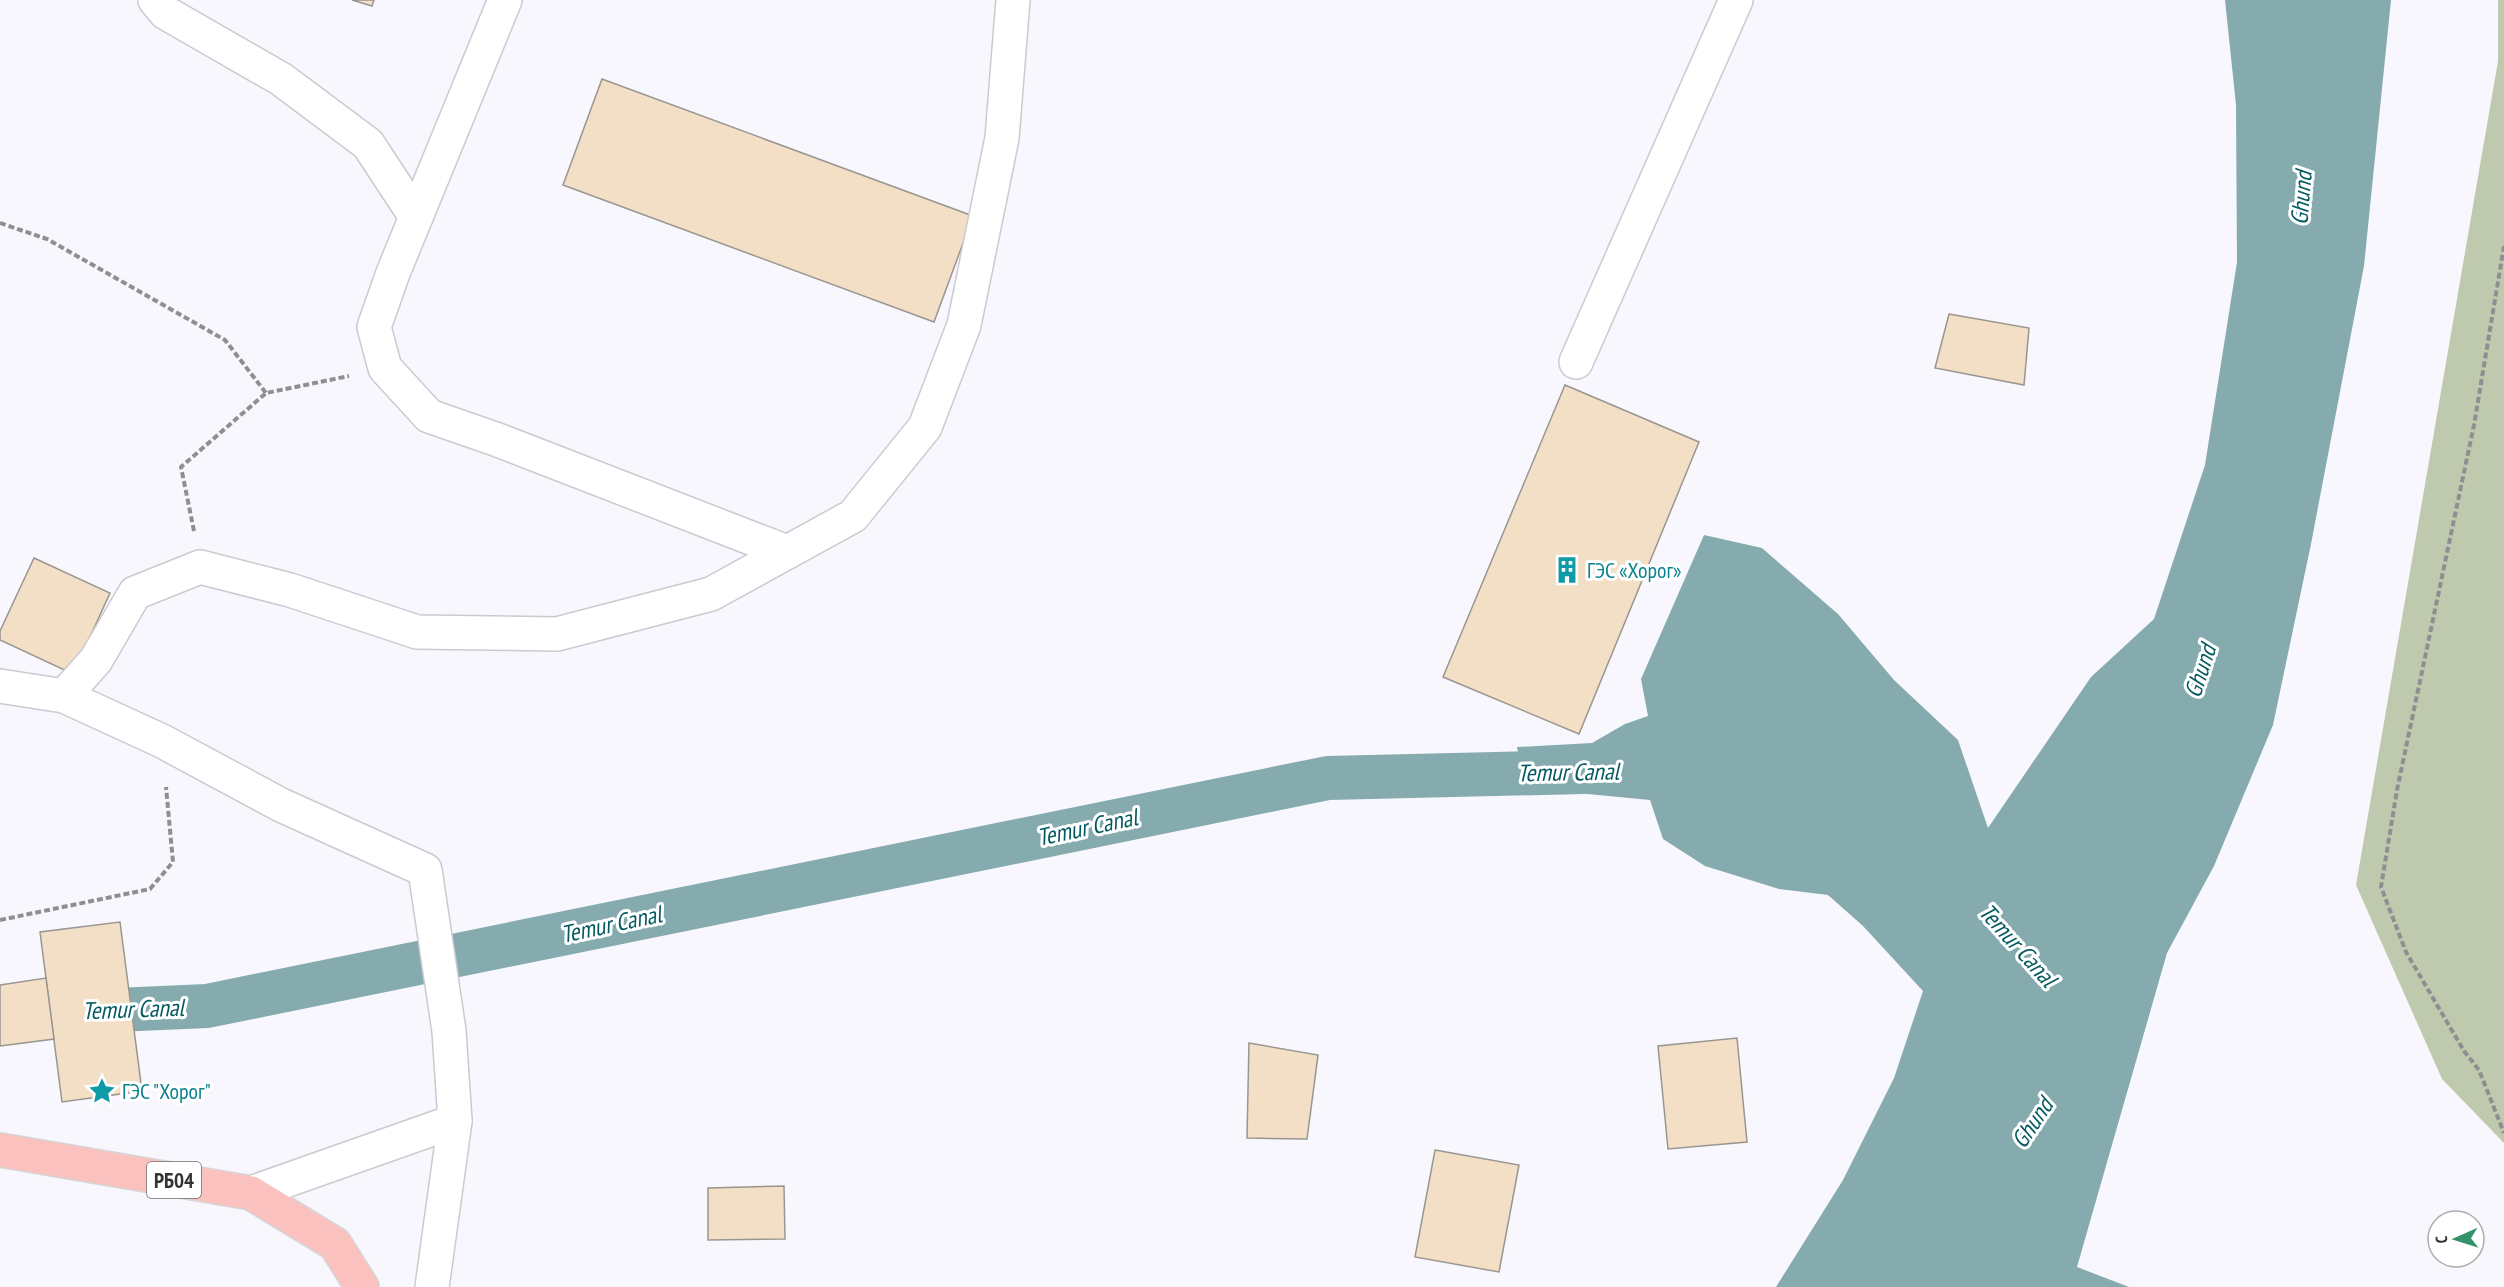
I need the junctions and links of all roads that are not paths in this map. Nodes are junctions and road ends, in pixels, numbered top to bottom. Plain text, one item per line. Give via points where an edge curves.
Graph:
1 (155, 0) edge
2 (505, 0) edge
3 (1013, 0) edge
4 (1736, 0) edge
5 (416, 217) junction
6 (1576, 362) dead end
7 (787, 552) junction
8 (0, 686) edge
9 (64, 696) junction
10 (455, 1121) junction
11 (0, 1150) edge
12 (251, 1193) junction
13 (362, 1287) edge
14 (432, 1287) edge

1 - 5 street via 166,13 280,79 368,144
2 - 5 street
3 - 7 street via 1002,138 964,325 925,427 853,516
4 - 6 street
5 - 7 street via 374,327 384,368 429,416
7 - 9 street via 711,594 557,634 417,632 290,590 200,567 135,593 96,660
8 - 9 street
9 - 10 street via 162,741 281,805 425,870 449,1031
10 - 12 street
10 - 14 street
11 - 12 main road, РБ04
12 - 13 main road, РБ04 via 335,1244

